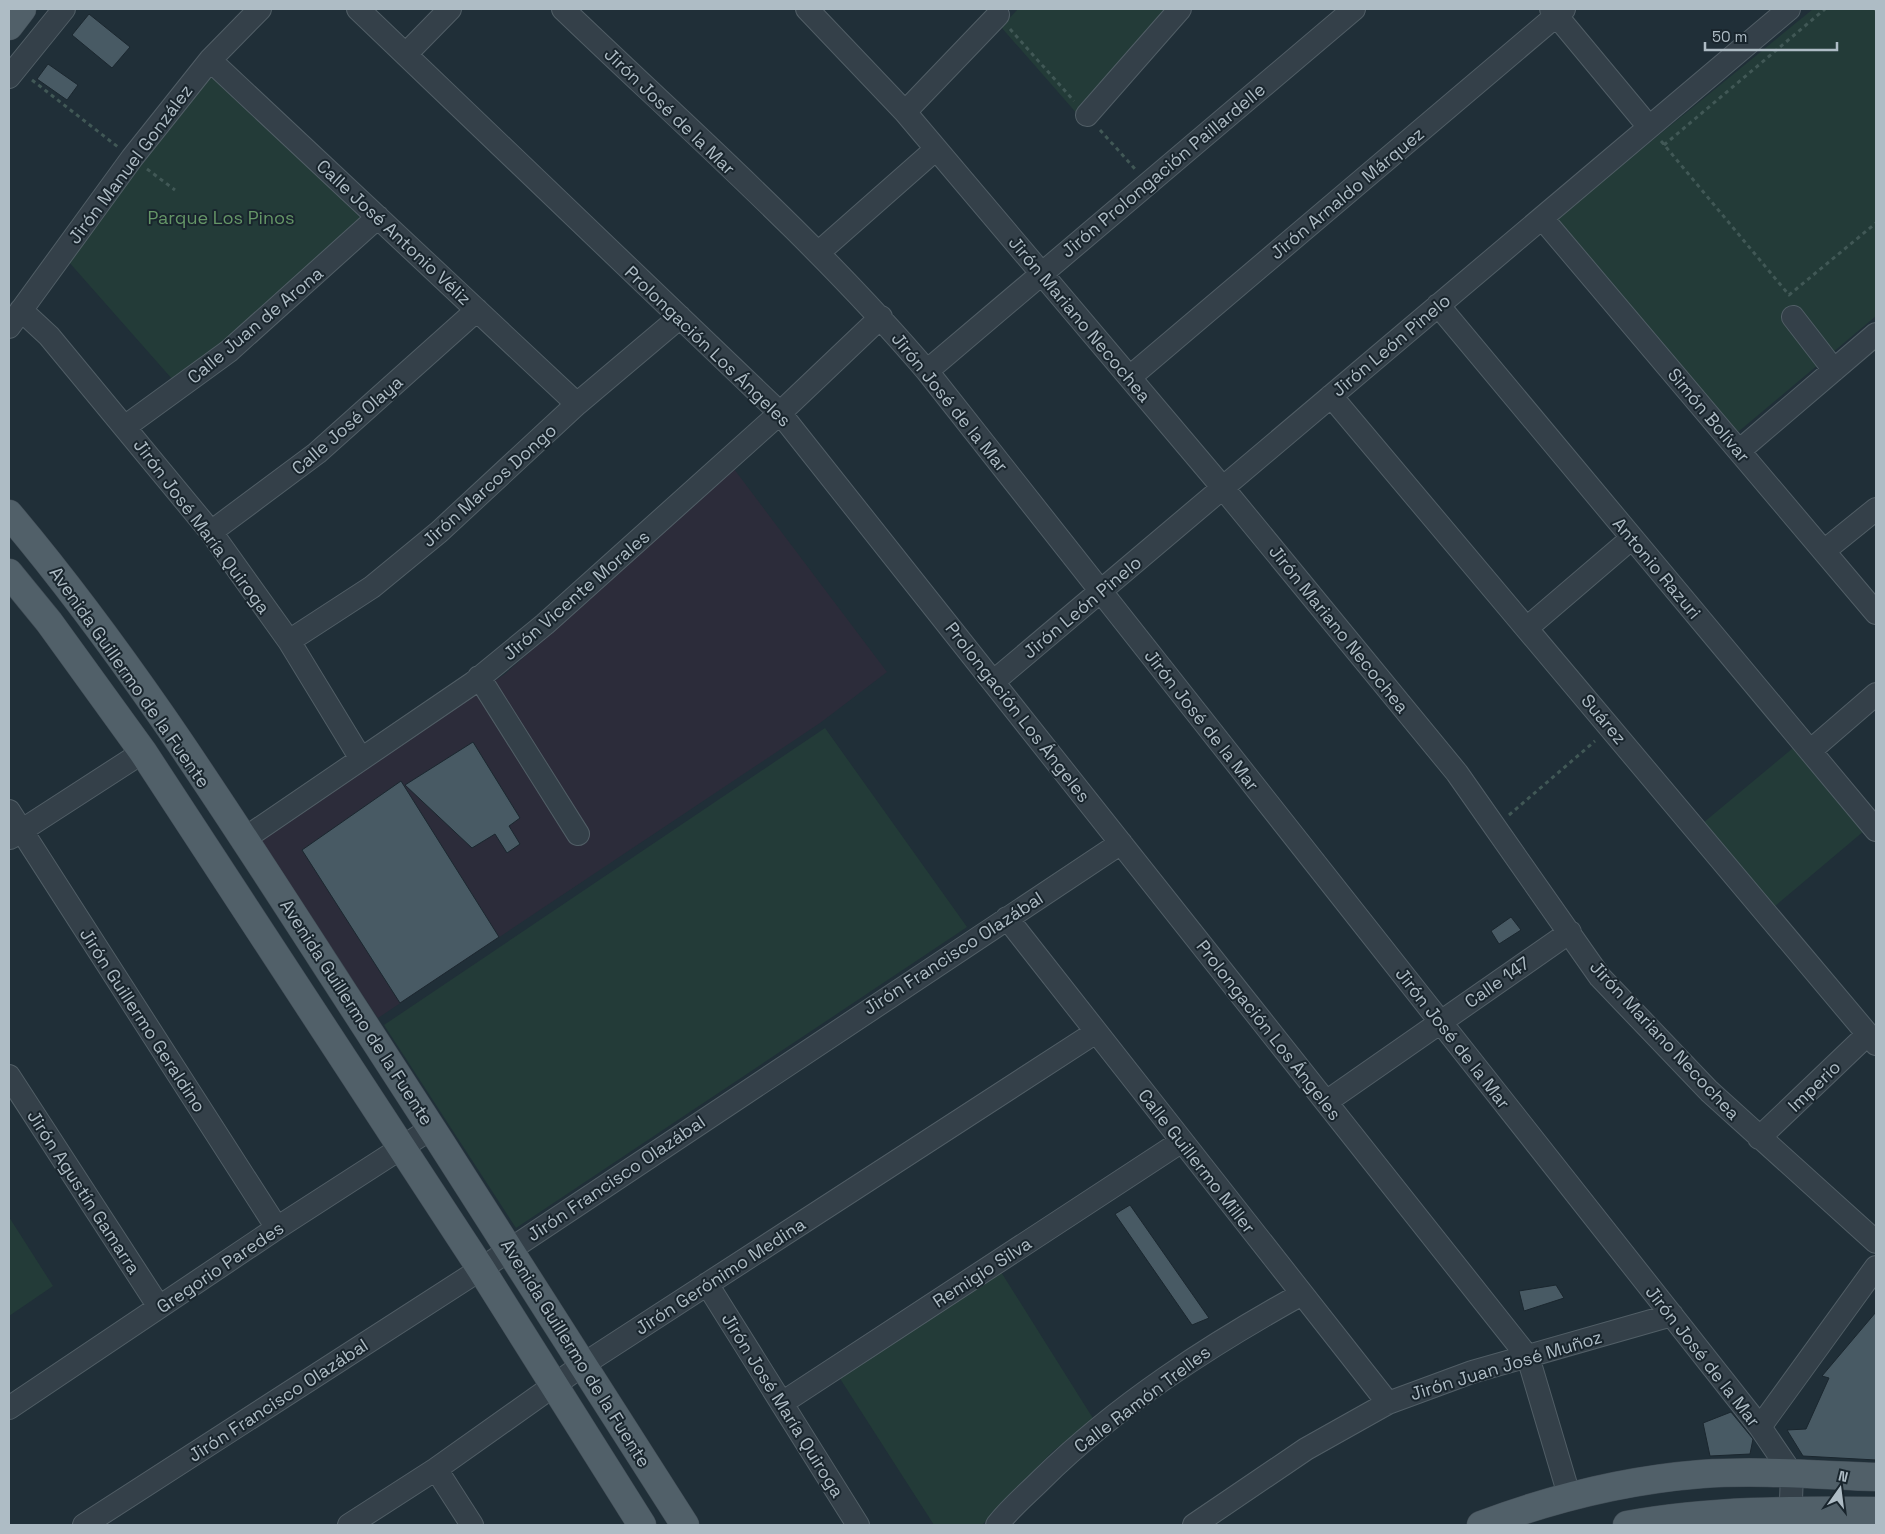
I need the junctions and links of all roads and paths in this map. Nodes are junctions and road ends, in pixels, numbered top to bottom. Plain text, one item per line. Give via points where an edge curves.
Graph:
1 (22, 9) edge
2 (64, 9) edge
3 (260, 9) edge
4 (358, 9) edge
5 (450, 9) edge
6 (563, 9) edge
7 (807, 9) edge
8 (1180, 9) edge
9 (1354, 9) edge
10 (1789, 9) edge
11 (1825, 9) edge
12 (1557, 11) edge
13 (998, 15) dead end
14 (9, 26) edge
15 (406, 54) junction
16 (210, 60) junction
17 (12, 72) edge
18 (905, 112) junction
19 (1087, 115) dead end
20 (1649, 127) junction
21 (936, 149) junction
22 (132, 158) junction
23 (175, 190) dead end
24 (378, 217) junction
25 (1542, 218) junction
26 (1876, 223) edge
27 (818, 253) junction
28 (1042, 274) junction
29 (1438, 305) junction
30 (477, 310) junction
31 (680, 317) junction
32 (1793, 317) dead end
33 (881, 318) junction
34 (15, 319) edge
35 (1876, 334) edge
36 (1834, 370) junction
37 (927, 371) junction
38 (1130, 377) junction
39 (1332, 396) junction
40 (577, 404) junction
41 (780, 413) junction
42 (126, 426) junction
43 (1739, 451) junction
44 (1223, 488) junction
45 (1876, 509) edge
46 (9, 514) edge
47 (211, 532) junction
48 (1632, 538) junction
49 (1824, 552) junction
50 (9, 573) edge
51 (1100, 591) junction
52 (1876, 613) edge
53 (1527, 628) junction
54 (289, 641) junction
55 (479, 677) junction
56 (993, 682) junction
57 (1876, 694) edge
58 (1611, 727) junction
59 (1810, 751) junction
60 (143, 752) junction
61 (361, 759) junction
62 (9, 811) edge
63 (1496, 827) junction
64 (1876, 830) edge
65 (15, 834) edge
66 (578, 834) dead end
67 (244, 839) junction
68 (1121, 843) junction
69 (1007, 918) junction
70 (1570, 932) junction
71 (1440, 1022) junction
72 (1096, 1032) junction
73 (1872, 1039) edge
74 (9, 1076) edge
75 (1326, 1102) junction
76 (432, 1128) junction
77 (1759, 1138) junction
78 (1182, 1141) junction
79 (402, 1148) junction
80 (277, 1228) junction
81 (1876, 1242) edge
82 (510, 1248) junction
83 (1876, 1267) edge
84 (481, 1268) junction
85 (707, 1284) junction
86 (1302, 1294) junction
87 (159, 1307) junction
88 (1672, 1316) junction
89 (1528, 1357) junction
90 (584, 1364) junction
91 (554, 1384) junction
92 (782, 1403) junction
93 (1388, 1403) junction
94 (9, 1408) edge
95 (1760, 1427) junction
96 (436, 1469) junction
97 (1792, 1474) junction
98 (1876, 1477) edge
99 (1569, 1495) junction
100 (1876, 1511) edge
101 (1791, 1517) edge
102 (84, 1525) edge
103 (349, 1525) edge
104 (472, 1525) edge
105 (642, 1525) edge
106 (685, 1525) edge
107 (858, 1525) edge
108 (997, 1525) edge
109 (1194, 1525) edge
110 (1481, 1525) edge
111 (1628, 1525) edge

1 - 14 main road
2 - 17 street
3 - 16 street, Jirón Manuel González
4 - 15 street, Prolongación Los Ángeles
5 - 15 street
6 - 27 street, Jirón José de la Mar
7 - 18 street, Jirón Mariano Necochea
8 - 19 street
9 - 28 street, Jirón Prolongación Paillardelle
10 - 20 street, Jirón León Pinelo
11 - 26 path via 1664,145 1789,295
12 - 20 street
12 - 38 street, Jirón Arnaldo Márquez
13 - 18 street
15 - 31 street, Prolongación Los Ángeles
16 - 22 street, Jirón Manuel González
16 - 24 street, Calle José Antonio Véliz
17 - 22 path
18 - 21 street, Jirón Mariano Necochea
20 - 25 street, Jirón León Pinelo
21 - 27 street
21 - 28 street, Jirón Mariano Necochea
22 - 23 path
22 - 34 street, Jirón Manuel González
24 - 30 street, Calle José Antonio Véliz
24 - 42 street, Calle Juan de Arona via 230,351
25 - 29 street, Jirón León Pinelo
25 - 43 street, Simón Bolívar
27 - 33 street, Jirón José de la Mar
28 - 37 street, Jirón Prolongación Paillardelle
28 - 38 street, Jirón Mariano Necochea
29 - 39 street, Jirón León Pinelo
29 - 48 street, Antonio Razuri
30 - 40 street, Calle José Antonio Véliz
30 - 47 street, Calle José Olaya via 318,453
31 - 40 street, Jirón Marcos Dongo
31 - 41 street, Prolongación Los Ángeles
32 - 36 street
33 - 37 street, Jirón José de la Mar
33 - 41 street, Jirón Vicente Morales
34 - 42 street, Jirón José María Quiroga via 49,336
35 - 36 street
36 - 43 street
37 - 51 street, Jirón José de la Mar
38 - 44 street, Jirón Mariano Necochea
39 - 44 street, Jirón León Pinelo
39 - 53 street, Suárez
40 - 54 street, Jirón Marcos Dongo via 439,532 380,581
41 - 55 street, Jirón Vicente Morales via 545,624
41 - 56 street, Prolongación Los Ángeles
42 - 47 street, Jirón José María Quiroga
43 - 49 street, Simón Bolívar
44 - 51 street, Jirón León Pinelo
44 - 63 street, Jirón Mariano Necochea via 1457,773
45 - 49 street
46 - 67 main road, Avenida Guillermo de la Fuente via 80,601
47 - 54 street, Jirón José María Quiroga
48 - 53 street
48 - 59 street, Antonio Razuri
49 - 52 street, Simón Bolívar
50 - 60 main road, Avenida Guillermo de la Fuente via 49,622
51 - 56 street, Jirón León Pinelo
51 - 71 street, Jirón José de la Mar
53 - 58 street, Suárez
54 - 61 street, Jirón José María Quiroga
55 - 61 street, Jirón Vicente Morales
55 - 66 street
56 - 68 street, Prolongación Los Ángeles
57 - 59 street
58 - 63 path
58 - 73 street, Suárez
59 - 64 street, Antonio Razuri
60 - 65 street
60 - 79 main road, Avenida Guillermo de la Fuente
61 - 67 street, Jirón Vicente Morales
62 - 65 street, Jirón Guillermo Geraldino
63 - 70 street, Jirón Mariano Necochea
65 - 80 street, Jirón Guillermo Geraldino
67 - 76 main road, Avenida Guillermo de la Fuente
68 - 69 street, Jirón Francisco Olazábal
68 - 75 street, Prolongación Los Ángeles
69 - 72 street, Calle Guillermo Miller
69 - 82 street, Jirón Francisco Olazábal
70 - 71 street, Calle 147
70 - 77 street, Jirón Mariano Necochea via 1600,977 1709,1091
71 - 75 street, Calle 147
71 - 88 street, Jirón José de la Mar
72 - 78 street, Calle Guillermo Miller
72 - 85 street, Jirón Gerónimo Medina
73 - 77 street, Imperio
74 - 87 street, Jirón Agustín Gamarra
75 - 89 street, Prolongación Los Ángeles
76 - 79 street, Gregorio Paredes
76 - 82 main road, Avenida Guillermo de la Fuente
77 - 81 street, Jirón Mariano Necochea
78 - 86 street, Calle Guillermo Miller
78 - 92 street, Remigio Silva
79 - 80 street, Gregorio Paredes
79 - 84 main road, Avenida Guillermo de la Fuente
80 - 87 street, Gregorio Paredes
82 - 84 street, Jirón Francisco Olazábal
82 - 90 main road, Avenida Guillermo de la Fuente
83 - 95 street
84 - 91 main road, Avenida Guillermo de la Fuente
84 - 102 street, Jirón Francisco Olazábal
85 - 90 street, Jirón Gerónimo Medina
85 - 92 street, Jirón José María Quiroga
86 - 93 street, Calle Guillermo Miller
86 - 108 street, Calle Ramón Trelles via 1194,1358 1105,1424 1062,1459
87 - 94 street, Gregorio Paredes
88 - 89 street, Jirón Juan José Muñoz
88 - 95 street, Jirón José de la Mar
89 - 93 street, Jirón Juan José Muñoz via 1437,1383
89 - 99 street, Prolongación Los Ángeles
90 - 91 street, Jirón Gerónimo Medina
90 - 106 main road, Avenida Guillermo de la Fuente
91 - 96 street, Jirón Gerónimo Medina
91 - 105 main road, Avenida Guillermo de la Fuente
92 - 107 street, Jirón José María Quiroga
93 - 109 street, Jirón Juan José Muñoz via 1306,1449
95 - 97 street, Jirón José de la Mar
96 - 103 street, Jirón Gerónimo Medina
96 - 104 street
97 - 98 main road
97 - 99 main road via 1704,1474 1648,1480
97 - 101 street
99 - 110 main road
100 - 101 main road
101 - 111 main road via 1712,1513

